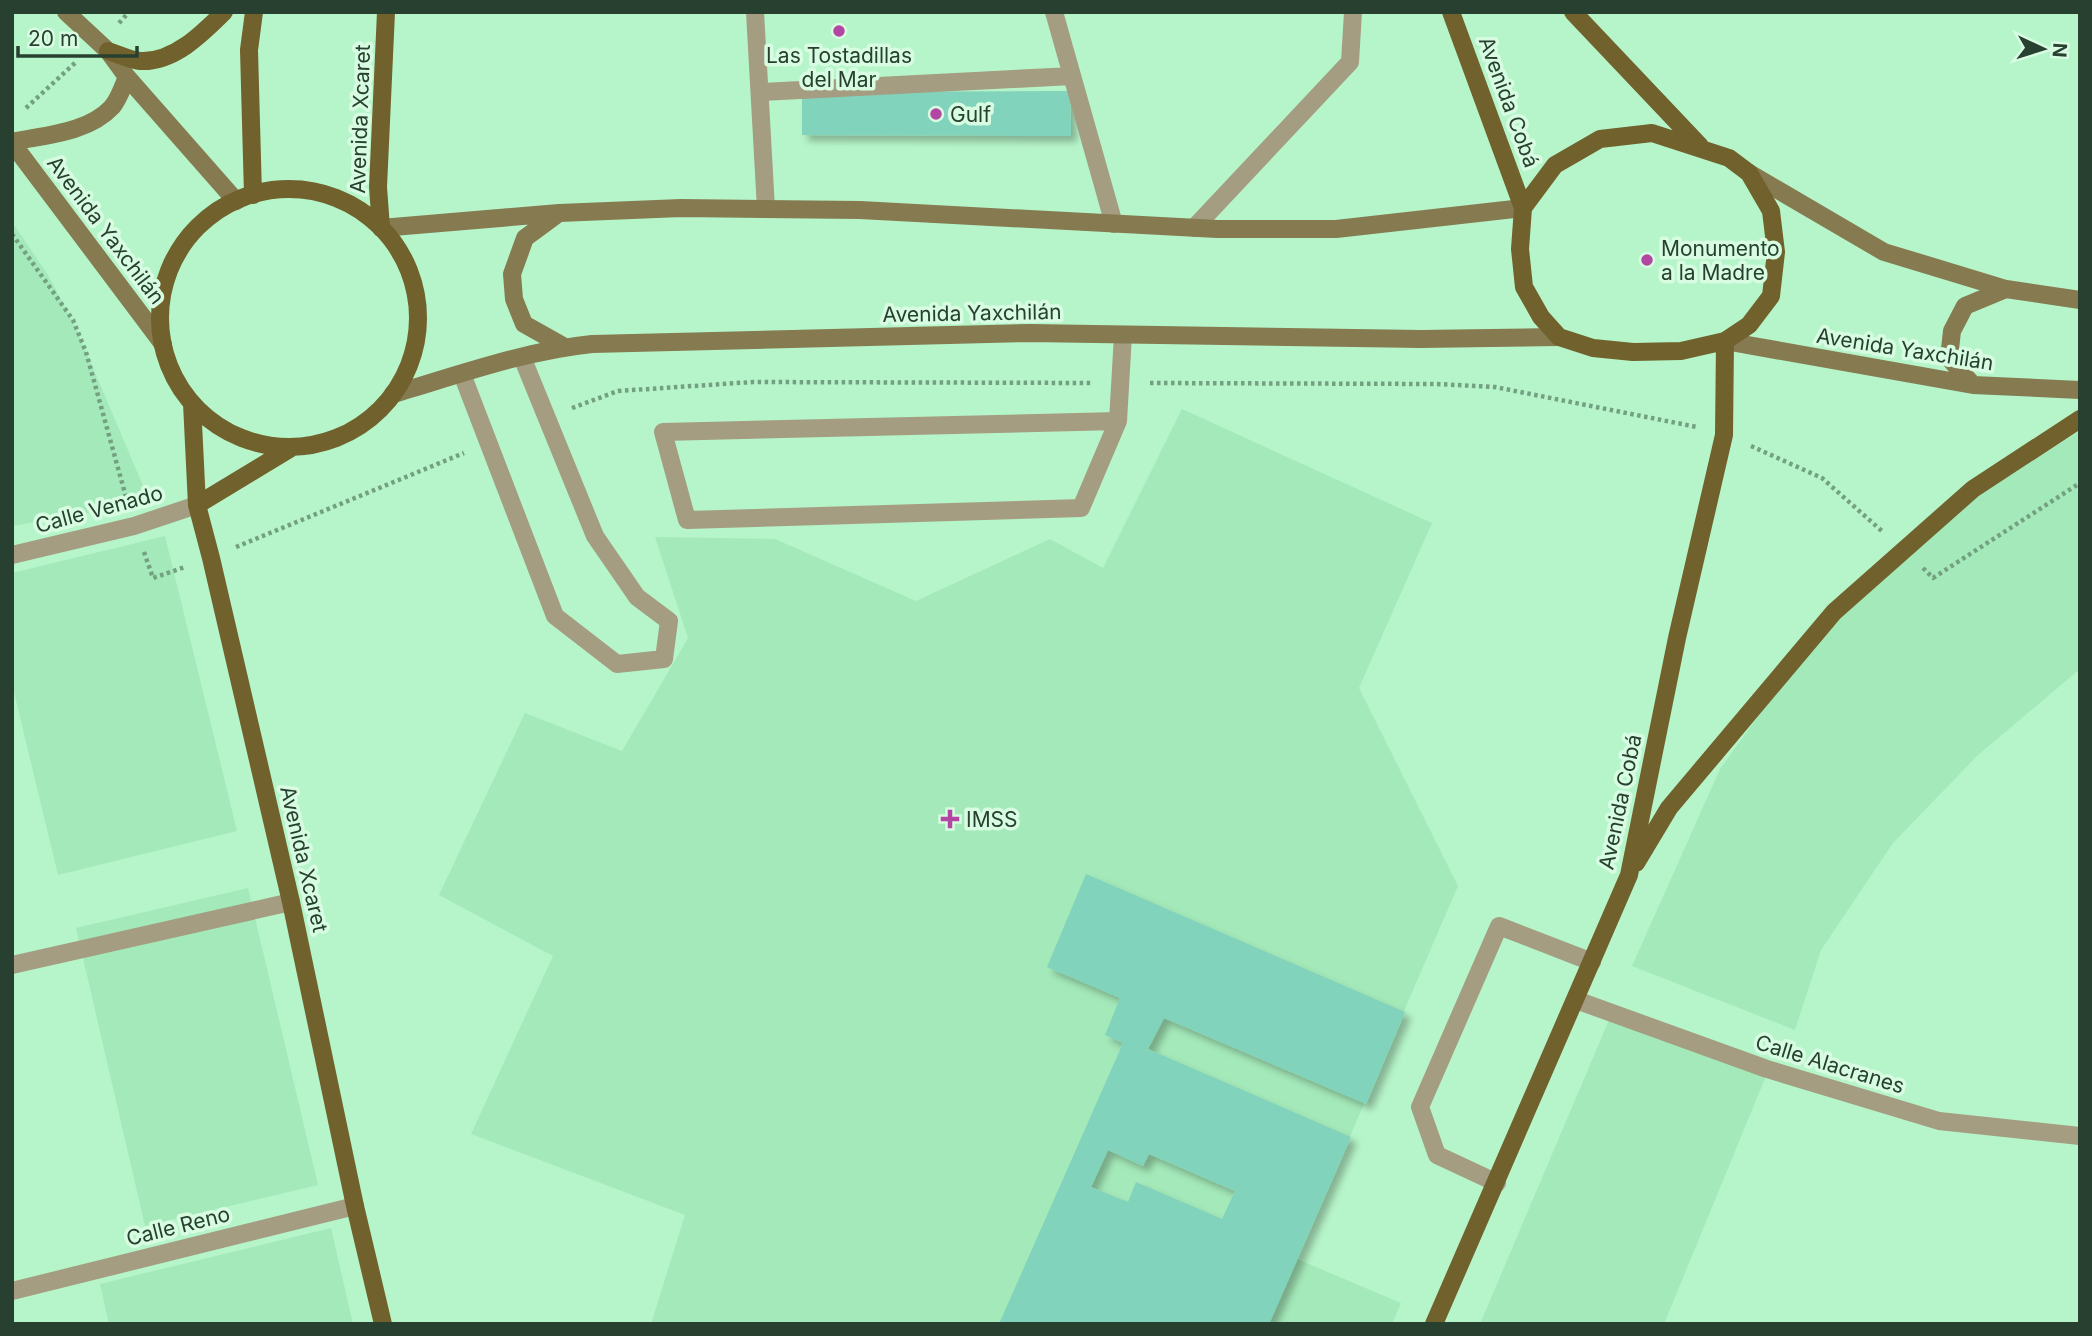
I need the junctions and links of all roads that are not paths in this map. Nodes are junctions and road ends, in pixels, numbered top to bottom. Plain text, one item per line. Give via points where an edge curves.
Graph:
1 (66, 12) edge
2 (224, 12) edge
3 (254, 12) edge
4 (386, 12) edge
5 (755, 12) edge
6 (1054, 12) edge
7 (1353, 12) edge
8 (1451, 12) edge
9 (1573, 12) edge
10 (104, 46) junction
11 (127, 76) junction
12 (1072, 76) junction
13 (760, 92) junction
14 (12, 142) edge
15 (1703, 149) junction
16 (1749, 173) junction
17 (245, 198) junction
18 (1523, 208) junction
19 (766, 209) junction
20 (559, 213) junction
21 (1114, 224) junction
22 (380, 228) junction
23 (1194, 228) junction
24 (2006, 289) junction
25 (2080, 300) edge
26 (1123, 335) junction
27 (1559, 337) junction
28 (1725, 341) junction
29 (163, 344) junction
30 (565, 347) junction
31 (522, 357) junction
32 (462, 374) junction
33 (1973, 385) junction
34 (2080, 390) edge
35 (393, 394) junction
36 (192, 403) junction
37 (2080, 419) edge
38 (1118, 421) junction
39 (291, 447) junction
40 (197, 505) junction
41 (12, 555) edge
42 (1629, 875) junction
43 (291, 902) junction
44 (1592, 962) junction
45 (12, 965) edge
46 (1576, 999) junction
47 (2080, 1136) edge
48 (1497, 1183) junction
49 (355, 1206) junction
50 (12, 1291) edge
51 (383, 1324) edge
52 (1434, 1324) edge

1 - 10 main road
2 - 10 main road via 167,58 139,61
3 - 17 main road
4 - 22 main road, Avenida Xcaret
5 - 13 street
6 - 12 street
7 - 23 street via 1350,62
8 - 18 main road, Avenida Cobá
9 - 15 main road
10 - 11 main road
11 - 14 main road via 114,105 94,121
11 - 17 main road
12 - 13 street
12 - 21 street
13 - 19 street
14 - 29 main road, Avenida Yaxchilán
15 - 16 main road via 1729,158
15 - 18 main road via 1652,133 1600,139 1555,165
16 - 24 main road via 1884,252
16 - 28 main road via 1771,211 1776,252 1771,296 1749,325
17 - 22 main road via 287,190 322,193 354,207
17 - 29 main road via 203,223 178,254 161,304
18 - 23 main road via 1336,229
18 - 27 main road via 1520,249 1524,287
19 - 20 main road
19 - 21 main road
20 - 22 main road
20 - 30 main road via 525,239 512,274 514,299 524,324
21 - 23 main road
22 - 35 main road via 407,268 417,316 409,363
24 - 25 main road
24 - 33 main road via 1965,306 1952,331 1949,358
26 - 27 main road, Avenida Yaxchilán
26 - 30 main road, Avenida Yaxchilán via 1030,333
26 - 38 street
27 - 28 main road via 1593,348 1633,352 1681,351
28 - 33 main road, Avenida Yaxchilán
28 - 42 main road, Avenida Cobá via 1724,435
29 - 36 main road via 177,382
30 - 31 main road, Avenida Yaxchilán
31 - 32 main road, Avenida Yaxchilán
31 - 32 street via 595,536 637,597 668,621 664,659 617,664 555,616
32 - 35 main road, Avenida Yaxchilán
33 - 34 main road, Avenida Yaxchilán
35 - 39 main road via 378,412 348,433
36 - 39 main road via 232,434 256,443
36 - 40 main road, Avenida Xcaret
37 - 42 main road via 1973,489 1834,612 1669,808
38 - 38 street via 1081,508 687,520 663,432
39 - 40 main road
40 - 41 street, Calle Venado via 134,526
40 - 43 main road, Avenida Xcaret
42 - 44 main road, Avenida Cobá
43 - 45 street
43 - 49 main road, Avenida Xcaret
44 - 46 main road, Avenida Cobá
44 - 48 street via 1499,926 1420,1107 1437,1155
46 - 47 street, Calle Alacranes via 1767,1069 1940,1121
46 - 48 main road, Avenida Cobá
48 - 52 main road, Avenida Cobá
49 - 50 street, Calle Reno
49 - 51 main road, Avenida Xcaret

